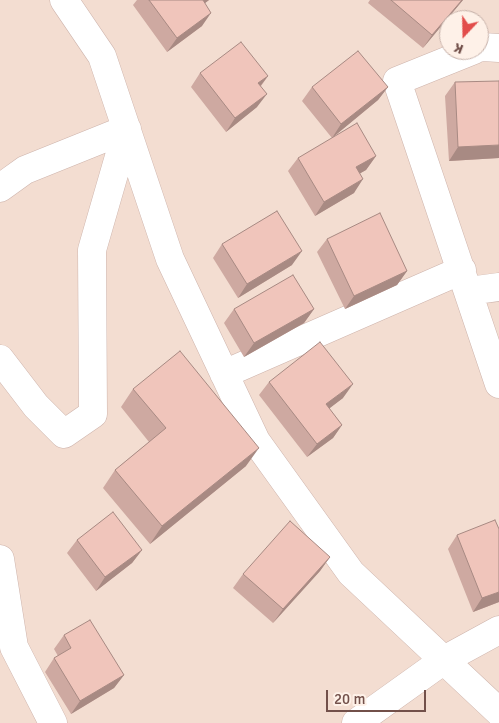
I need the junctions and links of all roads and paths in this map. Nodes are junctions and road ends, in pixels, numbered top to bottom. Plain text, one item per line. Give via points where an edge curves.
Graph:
1 (64, 0) edge
2 (449, 60) edge
3 (127, 129) junction
4 (0, 188) edge
5 (465, 281) junction
6 (499, 287) edge
7 (0, 359) edge
8 (224, 374) junction
9 (499, 384) edge
10 (0, 558) edge
11 (499, 630) edge
12 (444, 660) junction
13 (499, 712) edge
14 (53, 723) edge
15 (356, 723) edge

1 - 3 street via 102,56
2 - 5 street via 397,81
3 - 4 street via 25,170
3 - 7 street via 92,250 93,414 64,434 36,406
3 - 8 street via 170,259
5 - 6 street
5 - 8 street
5 - 9 street
8 - 12 street via 256,441 351,573
10 - 14 street via 14,647
11 - 12 street
12 - 13 street
12 - 15 street

